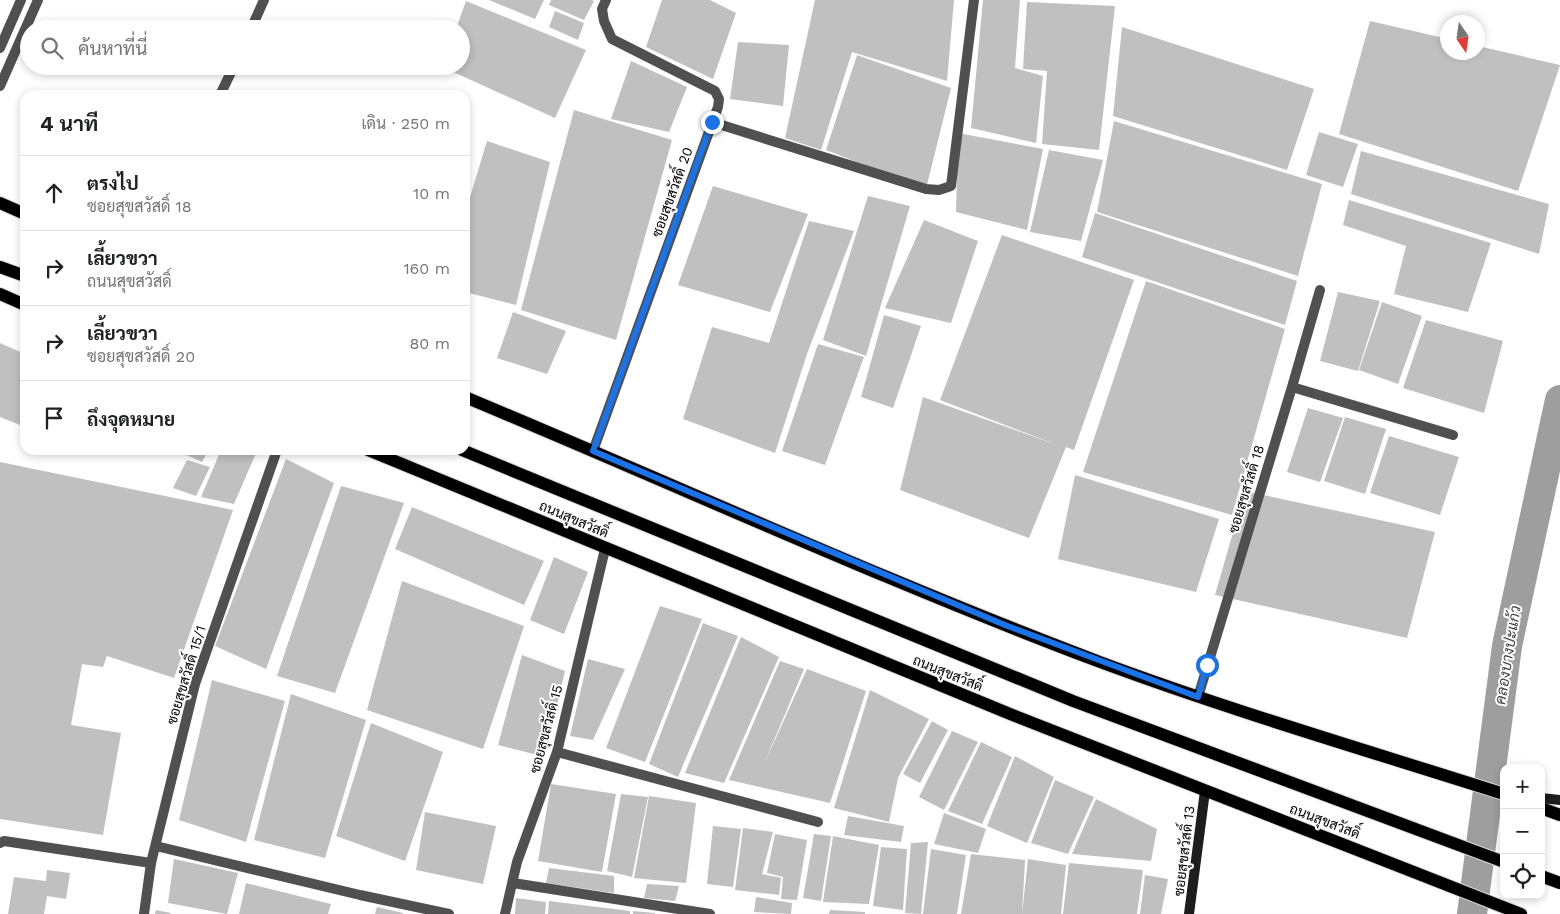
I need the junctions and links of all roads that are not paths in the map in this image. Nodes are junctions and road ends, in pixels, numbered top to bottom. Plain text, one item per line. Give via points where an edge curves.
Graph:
1 (21, 0) edge
2 (38, 0) edge
3 (264, 0) edge
4 (606, 0) edge
5 (974, 0) edge
6 (29, 20) edge
7 (255, 20) edge
8 (20, 41) edge
9 (0, 48) edge
10 (230, 75) edge
11 (0, 86) edge
12 (222, 90) edge
13 (712, 122) junction
14 (0, 203) edge
15 (20, 212) edge
16 (0, 267) edge
17 (20, 274) edge
18 (1320, 290) dead end
19 (0, 294) edge
20 (20, 303) edge
21 (1292, 387) junction
22 (470, 399) edge
23 (1453, 436) dead end
24 (593, 451) junction
25 (470, 453) edge
26 (275, 455) edge
27 (380, 455) edge
28 (605, 549) junction
29 (1198, 697) junction
30 (557, 752) junction
31 (1205, 791) junction
32 (1500, 793) edge
33 (1545, 798) edge
34 (1560, 800) edge
35 (1544, 809) edge
36 (1560, 815) edge
37 (818, 822) dead end
38 (0, 843) edge
39 (156, 846) junction
40 (1500, 861) edge
41 (151, 863) junction
42 (1545, 877) edge
43 (513, 883) junction
44 (1560, 883) edge
45 (144, 914) edge
46 (449, 914) edge
47 (505, 914) edge
48 (710, 914) edge
49 (1189, 914) edge
50 (1521, 914) edge

1 - 9 street
2 - 6 street
3 - 7 street
4 - 13 street, ซอยสุขสวัสดิ์ 20 via 602,9 612,39 715,90 719,99
5 - 13 street via 951,186 940,190 926,189
8 - 11 street
10 - 12 street
13 - 24 street, ซอยสุขสวัสดิ์ 20
14 - 15 main road
16 - 17 main road
18 - 21 street, ซอยสุขสวัสดิ์ 18
19 - 20 main road
21 - 23 street
21 - 29 street, ซอยสุขสวัสดิ์ 18
22 - 24 main road
24 - 29 main road via 1005,625
25 - 40 main road via 1073,701
26 - 39 street, ซอยสุขสวัสดิ์ 15/1 via 195,684
27 - 28 main road, ถนนสุขสวัสดิ์
28 - 30 street, ซอยสุขสวัสดิ์ 15
28 - 31 main road, ถนนสุขสวัสดิ์
29 - 32 main road
30 - 37 street
30 - 43 street, ซอยสุขสวัสดิ์ 15 via 517,862
31 - 49 street, ซอยสุขสวัสดิ์ 13
31 - 50 main road, ถนนสุขสวัสดิ์
33 - 34 street
35 - 36 main road
38 - 41 street via 4,841
39 - 41 street, ซอยสุขสวัสดิ์ 15/1
39 - 46 street
41 - 45 street, ซอยสุขสวัสดิ์ 15/1
42 - 44 main road
43 - 47 street, ซอยสุขสวัสดิ์ 15
43 - 48 street

